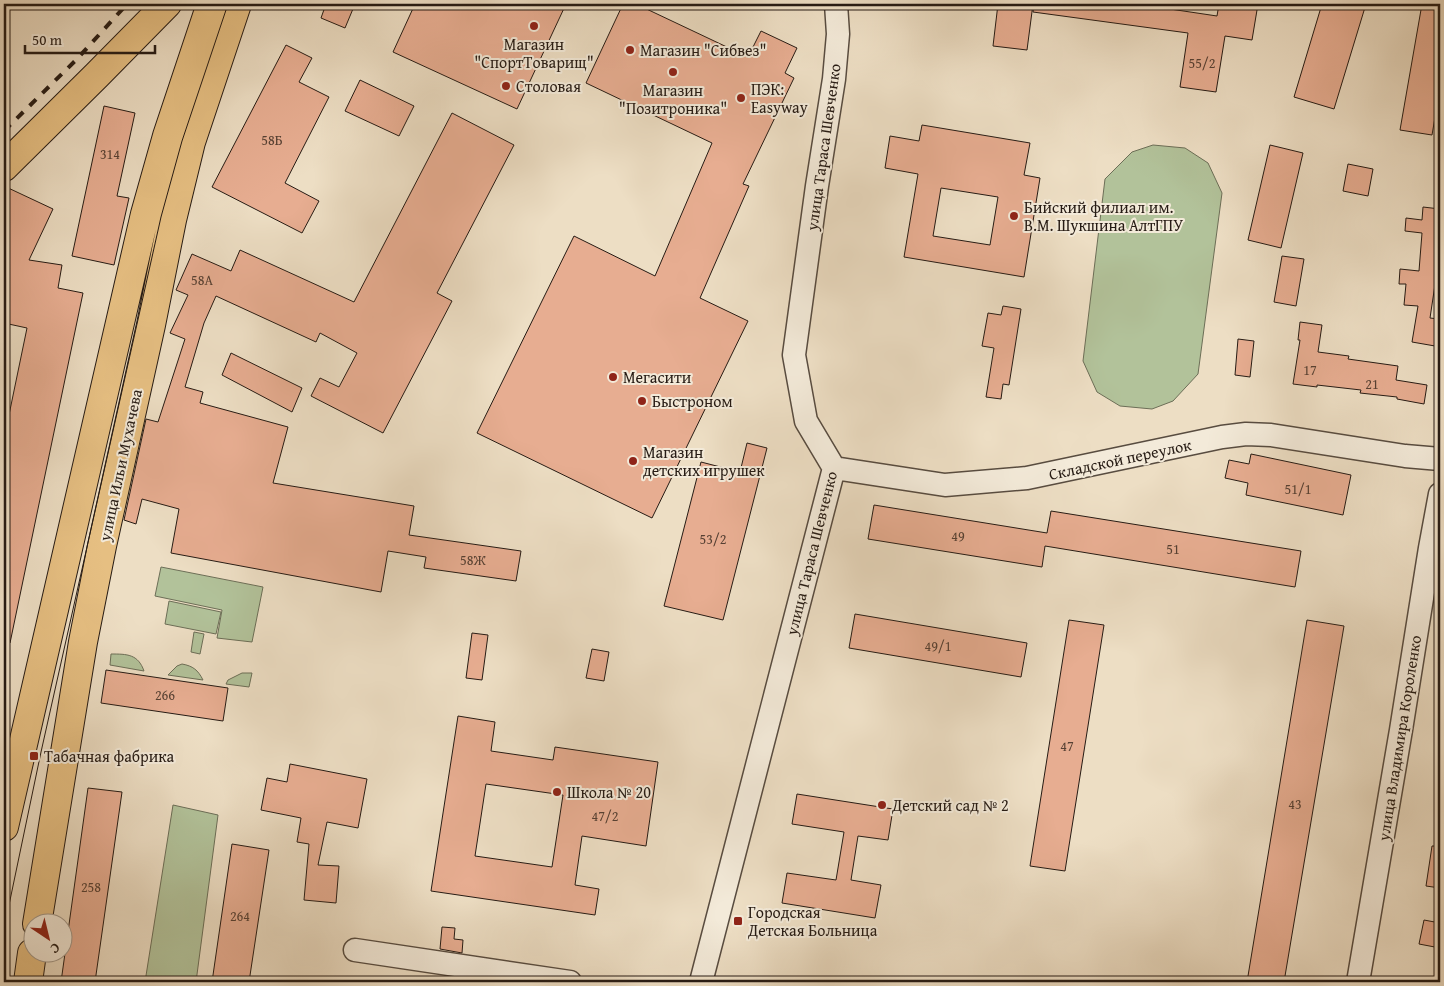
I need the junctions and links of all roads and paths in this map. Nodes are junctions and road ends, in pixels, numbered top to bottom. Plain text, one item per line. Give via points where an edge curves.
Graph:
1 (167, 4) edge
2 (836, 4) edge
3 (223, 7) edge
4 (4, 167) edge
5 (118, 332) junction
6 (148, 336) junction
7 (1440, 459) edge
8 (834, 468) junction
9 (1440, 494) edge
10 (4, 826) edge
11 (39, 914) edge
12 (355, 950) dead end
13 (30, 964) edge
14 (28, 982) edge
15 (570, 982) edge
16 (701, 982) edge
17 (1358, 982) edge

1 - 4 main road
2 - 8 street, улица Тараса Шевченко via 838,34 834,79 794,355 806,421
3 - 5 main road, улица Ильи Мухачева via 167,136
3 - 6 main road, улица Ильи Мухачева
5 - 6 main road
5 - 10 main road, улица Ильи Мухачева
6 - 11 main road, улица Ильи Мухачева via 83,642
7 - 8 street, Складской переулок via 1246,434 1018,479 945,485
8 - 16 street, улица Тараса Шевченко
9 - 17 street, улица Владимира Короленко
12 - 15 street
13 - 14 main road

